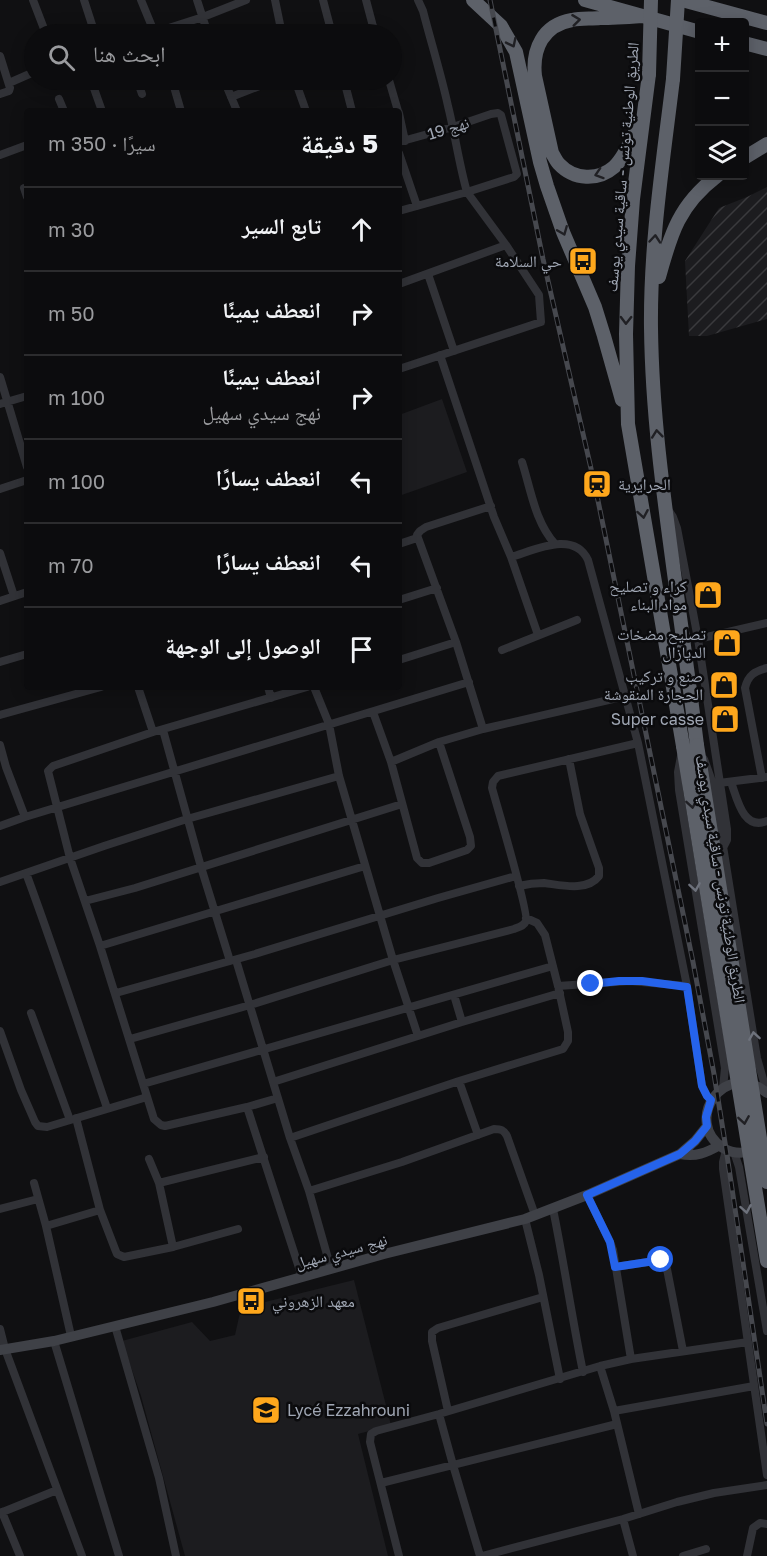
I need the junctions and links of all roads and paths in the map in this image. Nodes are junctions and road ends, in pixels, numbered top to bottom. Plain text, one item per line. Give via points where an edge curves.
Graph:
1 (33, 0) edge
2 (84, 0) edge
3 (141, 0) edge
4 (197, 0) edge
5 (246, 0) edge
6 (275, 0) edge
7 (323, 0) edge
8 (366, 0) edge
9 (418, 0) edge
10 (473, 0) edge
11 (585, 0) edge
12 (651, 0) edge
13 (678, 0) edge
14 (682, 0) edge
15 (642, 16) junction
16 (203, 17) junction
17 (762, 20) edge
18 (42, 24) edge
19 (91, 24) edge
20 (149, 24) edge
21 (182, 24) edge
22 (205, 24) edge
23 (279, 24) edge
24 (329, 24) edge
25 (372, 24) edge
26 (695, 31) edge
27 (749, 44) edge
28 (767, 48) edge
29 (0, 56) edge
30 (24, 76) edge
31 (9, 83) junction
32 (95, 90) edge
33 (140, 90) edge
34 (175, 90) edge
35 (228, 90) edge
36 (249, 90) edge
37 (299, 90) edge
38 (347, 90) edge
39 (392, 90) edge
40 (0, 94) edge
41 (142, 94) dead end
42 (231, 97) junction
43 (59, 99) dead end
44 (63, 108) edge
45 (101, 108) edge
46 (180, 108) edge
47 (236, 108) edge
48 (305, 108) edge
49 (351, 108) edge
50 (398, 108) edge
51 (645, 112) junction
52 (453, 127) junction
53 (402, 141) edge
54 (767, 144) edge
55 (24, 146) edge
56 (0, 155) edge
57 (749, 155) edge
58 (402, 162) edge
59 (712, 180) edge
60 (467, 192) junction
61 (417, 206) junction
62 (402, 210) edge
63 (506, 245) junction
64 (428, 274) junction
65 (402, 283) edge
66 (651, 302) junction
67 (454, 351) junction
68 (440, 355) junction
69 (402, 368) edge
70 (0, 377) edge
71 (24, 397) edge
72 (4, 403) edge
73 (628, 424) junction
74 (24, 459) edge
75 (522, 462) dead end
76 (24, 483) edge
77 (0, 489) edge
78 (491, 506) junction
79 (665, 508) junction
80 (417, 538) junction
81 (402, 543) edge
82 (555, 544) junction
83 (0, 553) edge
84 (511, 556) junction
85 (437, 588) junction
86 (24, 593) edge
87 (14, 596) junction
88 (402, 599) edge
89 (0, 601) edge
90 (578, 620) dead end
91 (767, 623) edge
92 (538, 635) junction
93 (698, 639) junction
94 (456, 642) junction
95 (502, 650) dead end
96 (24, 655) edge
97 (402, 659) edge
98 (0, 662) edge
99 (767, 668) edge
100 (469, 682) junction
101 (90, 690) edge
102 (139, 690) edge
103 (269, 690) edge
104 (297, 690) edge
105 (315, 690) edge
106 (626, 696) junction
107 (271, 698) junction
108 (373, 712) junction
109 (0, 715) edge
110 (329, 724) junction
111 (483, 729) junction
112 (163, 730) junction
113 (153, 732) junction
114 (439, 742) junction
115 (638, 743) junction
116 (0, 745) edge
117 (690, 746) junction
118 (569, 759) junction
119 (391, 762) junction
120 (175, 772) junction
121 (339, 776) junction
122 (764, 778) edge
123 (731, 782) junction
124 (719, 783) junction
125 (402, 804) junction
126 (57, 808) junction
127 (25, 817) junction
128 (187, 819) junction
129 (353, 820) junction
130 (767, 821) edge
131 (0, 826) edge
132 (723, 848) junction
133 (70, 858) junction
134 (365, 866) junction
135 (201, 867) junction
136 (26, 873) junction
137 (516, 876) junction
138 (0, 882) edge
139 (519, 886) junction
140 (85, 901) junction
141 (215, 912) junction
142 (381, 916) junction
143 (526, 918) junction
144 (100, 946) junction
145 (393, 960) junction
146 (233, 961) junction
147 (553, 966) junction
148 (687, 987) junction
149 (559, 990) junction
150 (116, 993) junction
151 (454, 995) junction
152 (250, 1005) junction
153 (409, 1008) junction
154 (31, 1013) dead end
155 (462, 1022) junction
156 (0, 1031) edge
157 (418, 1036) junction
158 (130, 1039) junction
159 (2, 1043) edge
160 (263, 1048) junction
161 (459, 1081) junction
162 (273, 1082) junction
163 (143, 1084) junction
164 (723, 1088) junction
165 (767, 1093) edge
166 (147, 1097) junction
167 (278, 1098) junction
168 (711, 1100) junction
169 (247, 1107) junction
170 (107, 1108) junction
171 (73, 1119) junction
172 (707, 1126) junction
173 (478, 1135) junction
174 (290, 1138) junction
175 (767, 1142) edge
176 (726, 1149) junction
177 (680, 1154) junction
178 (264, 1157) junction
179 (149, 1159) dead end
180 (767, 1182) edge
181 (34, 1183) dead end
182 (159, 1183) junction
183 (309, 1191) junction
184 (587, 1195) junction
185 (38, 1199) junction
186 (0, 1209) edge
187 (553, 1209) junction
188 (100, 1210) junction
189 (530, 1217) junction
190 (46, 1226) junction
191 (237, 1229) dead end
192 (174, 1246) junction
193 (767, 1261) edge
194 (615, 1267) junction
195 (331, 1269) junction
196 (302, 1277) junction
197 (543, 1297) junction
198 (115, 1326) junction
199 (0, 1329) edge
200 (767, 1331) edge
201 (71, 1336) junction
202 (54, 1341) junction
203 (748, 1342) junction
204 (2, 1349) edge
205 (682, 1351) junction
206 (631, 1359) junction
207 (600, 1366) junction
208 (583, 1372) junction
209 (560, 1379) junction
210 (754, 1386) junction
211 (448, 1411) junction
212 (614, 1412) junction
213 (439, 1414) junction
214 (616, 1424) junction
215 (453, 1466) junction
216 (767, 1475) edge
217 (381, 1483) junction
218 (767, 1485) edge
219 (57, 1490) junction
220 (1, 1513) edge
221 (639, 1514) junction
222 (623, 1519) junction
223 (767, 1524) edge
224 (706, 1549) dead end
225 (20, 1556) edge
226 (82, 1556) edge
227 (119, 1556) edge
228 (175, 1556) edge
229 (399, 1556) edge
230 (481, 1556) edge
231 (633, 1556) edge
232 (683, 1556) edge
233 (747, 1556) edge

1 - 18 street
2 - 19 street
3 - 20 street
4 - 16 street
5 - 16 street
6 - 23 street
7 - 24 street
8 - 25 street
9 - 52 street
10 -> 73 highway via 501,26 516,52 546,186 598,317
11 - 15 highway
12 - 51 highway, الطريق الوطنية تونس - ساقية سيدي يوسف, bridge
66 -> 13 highway, الطريق الوطنية تونس - ساقية سيدي يوسف, bridge
14 - 17 highway
15 - 26 highway
51 -> 15 highway via 615,166 592,177 568,172 552,153 534,63 541,39 560,23
16 - 21 street
16 - 22 street
27 - 28 highway
29 - 31 street
30 - 31 street
31 - 40 street via 9,91
32 - 45 street
33 - 41 street
34 - 46 street
35 - 42 street
36 - 42 street
37 - 48 street
38 - 49 street
39 - 50 street
42 - 47 street
43 - 44 street
51 -> 73 highway, الطريق الوطنية تونس - ساقية سيدي يوسف via 628,266
52 - 53 street, نهج 19
52 - 60 street
52 - 60 street, نهج 19 via 496,112 501,116 517,174
54 - 57 highway
55 - 56 street
58 - 61 street
59 - 66 highway via 679,217
60 - 61 street
60 - 63 street
61 - 62 street
63 - 64 street
63 - 67 street via 539,295 541,322
64 - 65 street
64 - 67 street
79 -> 66 highway, الطريق الوطنية تونس - ساقية سيدي يوسف via 653,380
67 - 68 street
68 - 69 street
68 - 78 street
70 - 72 street
71 - 72 street
72 - 74 street
73 -> 117 highway, الطريق الوطنية تونس - ساقية سيدي يوسف
75 - 82 street via 539,519
76 - 77 street
78 - 80 street via 426,527
78 - 84 street
79 - 93 street via 677,528
79 - 117 highway, الطريق الوطنية تونس - ساقية سيدي يوسف
80 - 81 street
80 - 85 street
82 - 84 street
82 - 106 street via 577,547 588,560
83 - 87 street
84 - 92 street
85 - 88 street
85 - 94 street
86 - 87 street
87 - 89 street
90 - 92 street
91 - 93 street
92 - 95 street
93 - 124 street
94 - 97 street
94 - 100 street
96 - 98 street
99 - 122 street via 754,672 746,688
100 - 108 street
100 - 111 street
101 - 109 street
102 - 113 street
103 - 107 street
104 - 107 street
105 - 110 street
106 - 111 street
106 - 115 street
107 - 112 street
108 - 110 street
108 - 119 street
110 - 120 street
110 - 121 street
111 - 114 street
112 - 113 street
112 - 120 street
113 - 126 street via 50,768 48,774
114 - 119 street
114 - 125 street via 471,846 422,863 417,858
115 - 118 street
115 - 148 street
116 - 127 street
117 - 132 street via 713,784
117 -> 164 street via 678,772 679,790 725,1068
117 - 180 highway, الطريق الوطنية تونس - ساقية سيدي يوسف, bridge
117 -> 193 highway, الطريق الوطنية تونس - ساقية سيدي يوسف, bridge
118 - 137 street via 498,776 493,782
118 - 139 street via 580,814 599,876 574,886
119 - 125 street
120 - 126 street
120 - 128 street
121 - 128 street
121 - 129 street
122 - 123 street
123 - 124 street
123 - 130 street via 748,820 759,824
124 - 132 street via 728,836
125 - 129 street
126 - 127 street
126 - 133 street
127 - 131 street
128 - 133 street
128 - 135 street
129 - 134 street
129 - 135 street
165 -> 132 street via 757,1058
133 - 136 street
133 - 140 street
134 - 141 street
134 - 142 street
135 - 140 street
135 - 141 street
136 - 138 street
136 - 170 street
137 - 139 street
137 - 142 street
139 - 143 street
140 - 144 street
141 - 144 street
141 - 146 street
142 - 145 street
142 - 146 street
143 - 145 street via 523,925 514,929
143 - 147 street via 541,928
144 - 150 street
145 - 152 street
145 - 153 street
146 - 150 street
146 - 152 street
147 - 149 street
147 - 151 street
148 - 149 street via 630,981
148 - 168 street via 702,1086
149 - 155 street
149 - 161 street via 568,1036 563,1049
150 - 158 street
151 - 153 street
151 - 155 street
152 - 158 street
152 - 160 street
153 - 157 street
153 - 160 street
154 - 171 street
155 - 157 street
156 - 159 street
157 - 162 street
158 - 163 street
159 - 171 street via 38,1126
160 - 162 street
160 - 163 street
161 - 173 street
161 - 174 street
162 - 167 street
163 - 166 street
164 - 165 main road via 746,1083
164 - 168 main road
166 - 169 street via 154,1119 165,1126
166 - 170 street
167 - 169 street
167 - 174 street
168 - 172 main road
169 - 178 street
170 - 171 street
171 - 188 street
172 - 176 main road via 714,1140
172 - 177 main road, نهج سيدي سهيل
173 - 183 street
173 - 189 street via 494,1129 504,1131
174 - 183 street
175 - 176 main road, نهج سيدي سهيل via 750,1152
176 - 177 main road, نهج سيدي سهيل via 694,1156
176 -> 200 street via 739,1167
176 - 203 street via 723,1169
177 - 184 main road, نهج سيدي سهيل
178 - 182 street
178 - 196 street
179 - 182 street
181 - 185 street
182 - 192 street
183 - 195 street
184 - 187 main road, نهج سيدي سهيل
184 - 194 street via 610,1242
185 - 186 street
185 - 190 street
187 - 189 main road, نهج سيدي سهيل
187 - 208 street
188 - 190 street
188 - 192 street via 119,1255
189 - 195 main road, نهج سيدي سهيل
189 - 197 street
190 - 201 street
191 - 192 street
194 - 205 street via 661,1260 666,1264
194 - 206 street
195 - 196 main road, نهج سيدي سهيل
196 - 198 main road, نهج سيدي سهيل
197 - 209 street
197 - 211 street via 432,1332
198 - 201 main road, نهج سيدي سهيل
198 - 228 street via 159,1478
199 - 204 street
201 - 202 main road, نهج سيدي سهيل
202 - 204 main road, نهج سيدي سهيل
202 - 227 street
203 - 205 street
203 - 210 street
204 - 219 street
205 - 206 street
206 - 207 street
207 - 208 street
207 - 212 street
208 - 209 street
209 - 211 street
210 - 212 street
210 - 216 street
211 - 213 street
212 - 214 street
213 - 215 street
213 - 217 street via 371,1434
214 - 215 street
214 - 221 street
215 - 217 street
215 - 230 street
217 - 229 street
218 - 221 street via 714,1493
219 - 220 street
219 - 226 street
220 - 225 street
221 - 222 street
222 - 230 street
222 - 231 street
223 - 233 street via 753,1528
224 - 232 street

